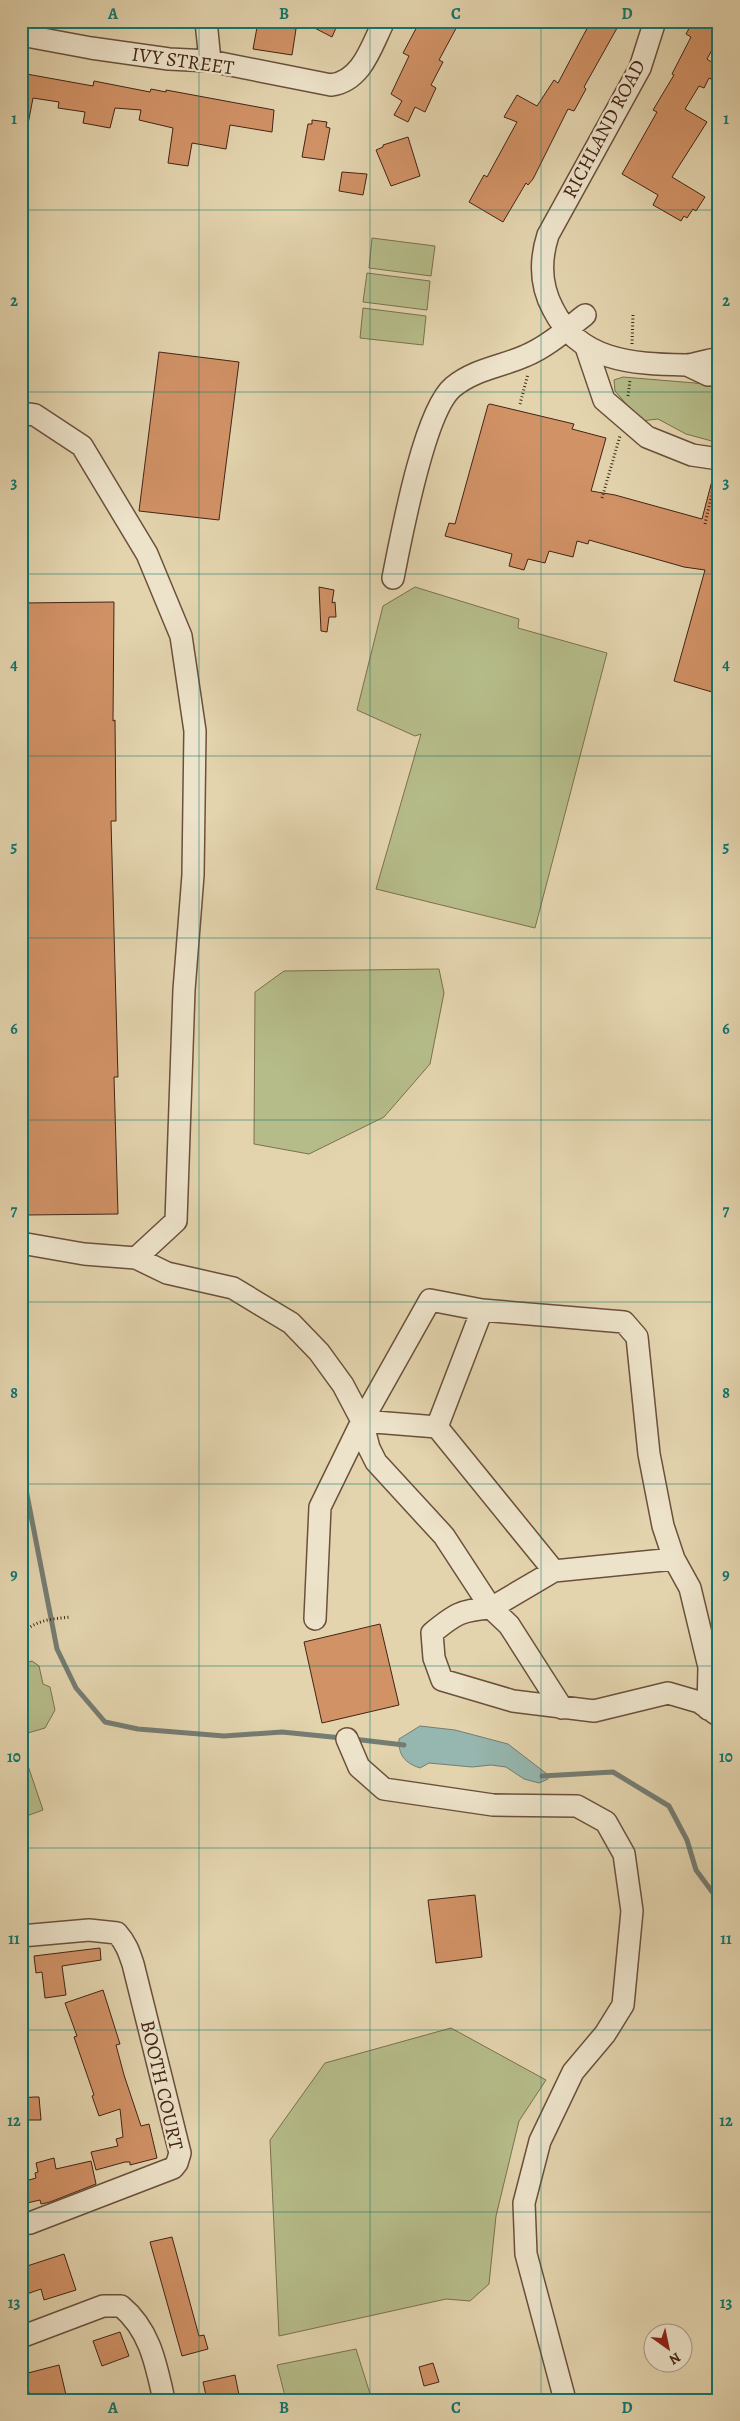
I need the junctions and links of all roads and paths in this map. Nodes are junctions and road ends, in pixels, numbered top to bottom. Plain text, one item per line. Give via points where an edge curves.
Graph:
1 (206, 21) edge
2 (384, 21) edge
3 (655, 21) edge
4 (21, 34) edge
5 (210, 61) junction
6 (585, 315) dead end
7 (567, 329) junction
8 (586, 348) junction
9 (526, 356) junction
10 (719, 359) edge
11 (687, 365) junction
12 (719, 374) edge
13 (520, 404) dead end
14 (21, 413) edge
15 (718, 467) edge
16 (705, 524) dead end
17 (393, 578) dead end
18 (21, 1242) edge
19 (136, 1258) junction
20 (482, 1310) junction
21 (362, 1421) junction
22 (437, 1427) junction
23 (674, 1559) junction
24 (554, 1571) junction
25 (491, 1608) junction
26 (70, 1617) dead end
27 (315, 1619) dead end
28 (21, 1637) edge
29 (562, 1708) junction
30 (714, 1713) edge
31 (347, 1739) dead end
32 (21, 1936) edge
33 (21, 2224) edge
34 (21, 2337) edge
35 (164, 2400) edge
36 (565, 2400) edge

1 - 5 street
2 - 5 street, IVY STREET via 356,73 344,83 314,84
3 - 7 street, RICHLAND ROAD via 640,68 548,235 542,262 543,282 559,321
4 - 5 street, IVY STREET via 101,50
6 - 7 street
7 - 8 street, RICHLAND ROAD
7 - 9 street
8 - 11 street via 615,359
8 - 15 street via 604,400 647,438
9 - 13 path via 528,376
9 - 17 street via 481,370 451,388 431,422 405,516
10 - 11 street
11 - 12 street via 708,374
14 - 19 street via 35,415 82,446 146,554 181,636 195,730 193,875 184,990 176,1221
15 - 16 path
18 - 19 street via 84,1254
19 - 21 street via 167,1273 233,1288 291,1323 319,1352 343,1385
20 - 21 street via 430,1300
20 - 22 street
20 - 23 street via 624,1322 637,1337 649,1454 663,1526
21 - 22 street
21 - 25 street via 368,1448 376,1462 444,1536
21 - 27 street via 320,1508
22 - 24 street
23 - 24 street
23 - 30 street via 690,1588 709,1667
24 - 25 street
25 - 29 street via 509,1625
25 - 29 street via 454,1614 432,1633 434,1658 442,1680 512,1701
26 - 28 path via 44,1620 26,1629
29 - 30 street via 594,1711 668,1693 699,1702
31 - 36 street via 359,1766 384,1790 493,1805 577,1806 606,1822 624,1854 632,1911 623,2005 605,2034 573,2072 540,2141 524,2203 526,2254
32 - 33 street, BOOTH COURT via 89,1930 117,1933 133,1964 180,2153 173,2168
34 - 35 street via 103,2306 121,2306 138,2322 148,2343

